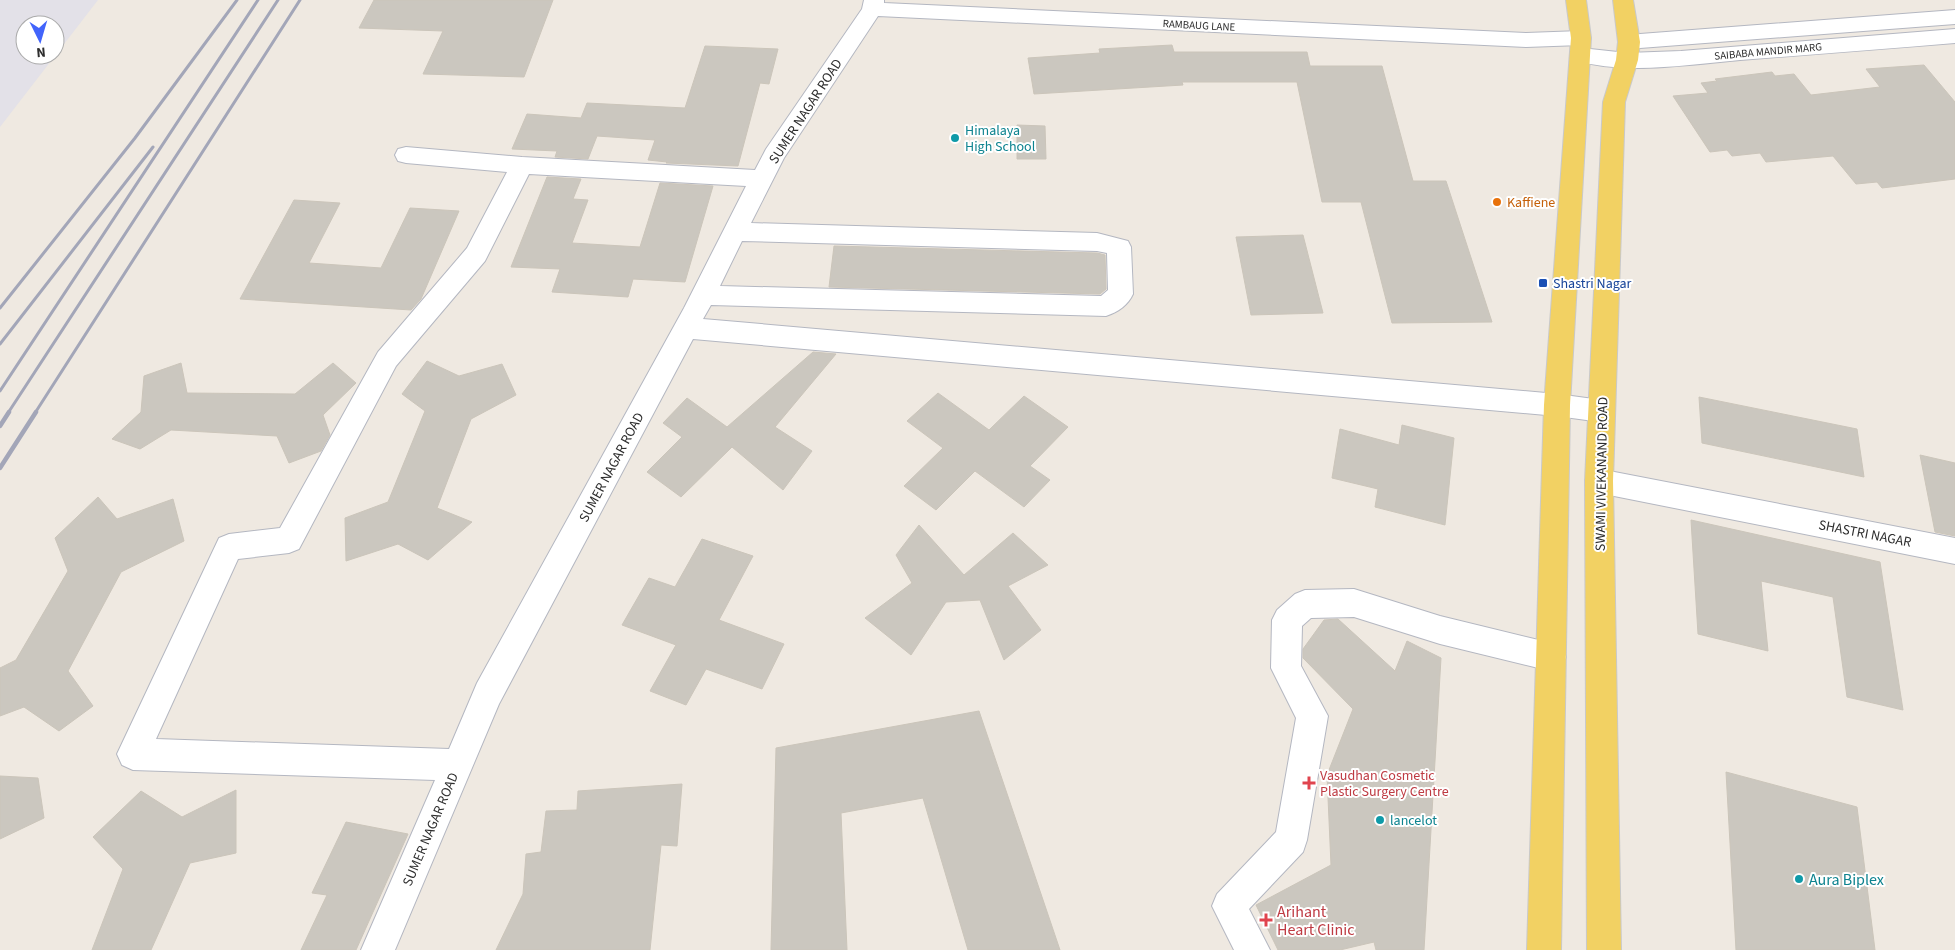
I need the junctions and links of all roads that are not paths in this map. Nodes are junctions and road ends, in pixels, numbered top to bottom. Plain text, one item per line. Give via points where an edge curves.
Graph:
1 (1576, 0) edge
2 (1623, 0) edge
3 (873, 5) edge
4 (1955, 17) edge
5 (1955, 36) edge
6 (1581, 46) junction
7 (1628, 51) junction
8 (406, 155) dead end
9 (522, 165) junction
10 (762, 180) junction
11 (735, 232) junction
12 (703, 294) junction
13 (685, 328) junction
14 (1557, 405) junction
15 (1601, 412) junction
16 (1599, 481) junction
17 (1955, 551) edge
18 (1551, 657) junction
19 (457, 764) junction
20 (378, 950) edge
21 (1253, 950) edge
22 (1544, 950) edge
23 (1604, 950) edge

1 - 6 main road
2 - 7 main road, SWAMI VIVEKANAND ROAD
3 - 6 street, RAMBAUG LANE via 1526,40
3 - 10 street, SUMER NAGAR ROAD via 774,156
4 - 7 street, SAIBABA MANDIR MARG
5 - 7 street, SAIBABA MANDIR MARG via 1681,58
6 - 7 street, SAIBABA MANDIR MARG
6 - 14 main road
7 - 15 main road, SWAMI VIVEKANAND ROAD via 1614,102
8 - 9 street
9 - 10 street
9 - 19 street via 476,254 387,359 289,540 228,547 133,754
10 - 11 street, SUMER NAGAR ROAD
11 - 12 street, SUMER NAGAR ROAD
11 - 12 street via 1096,242 1119,247 1121,294 1106,306
12 - 13 street, SUMER NAGAR ROAD
13 - 14 street
13 - 19 street, SUMER NAGAR ROAD via 488,694
14 - 15 street
14 - 18 main road
15 - 16 main road, SWAMI VIVEKANAND ROAD
16 - 17 street, SHASTRI NAGAR
16 - 23 main road, SWAMI VIVEKANAND ROAD
18 - 21 street via 1440,630 1354,603 1305,604 1287,620 1286,668 1312,716 1291,840 1229,906
18 - 22 main road
19 - 20 street, SUMER NAGAR ROAD

